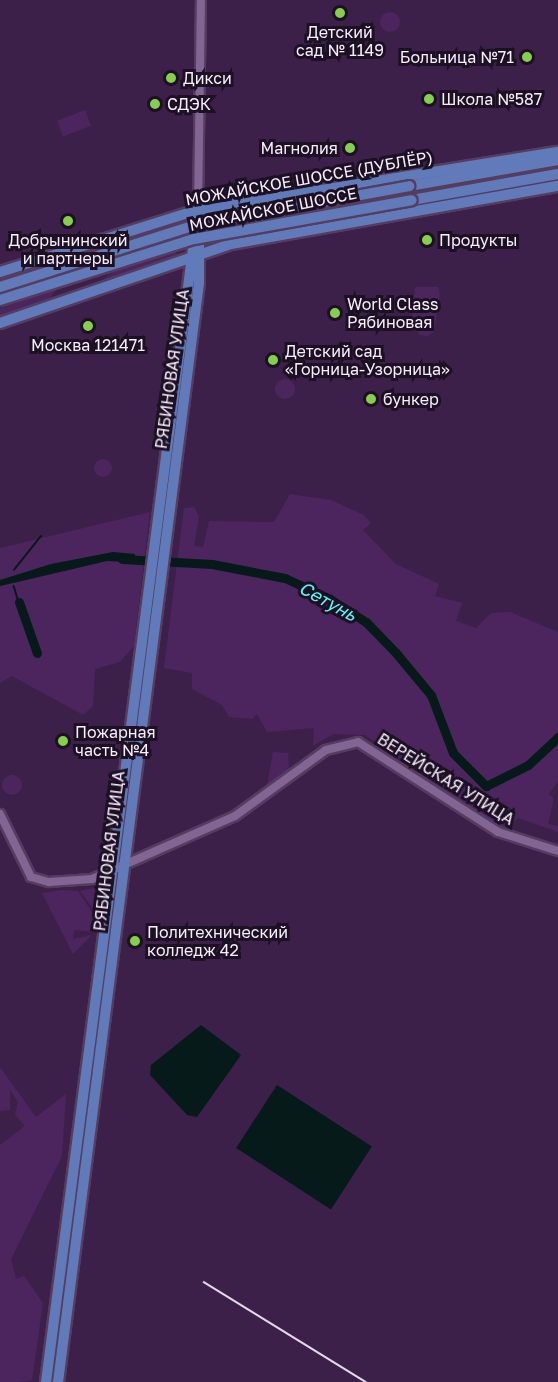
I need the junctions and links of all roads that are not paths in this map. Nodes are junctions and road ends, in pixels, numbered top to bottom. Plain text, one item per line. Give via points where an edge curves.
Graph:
1 (201, 0) edge
2 (558, 152) edge
3 (558, 160) edge
4 (558, 174) edge
5 (558, 186) edge
6 (296, 193) junction
7 (198, 210) junction
8 (302, 230) junction
9 (197, 253) junction
10 (0, 272) edge
11 (0, 287) edge
12 (0, 300) edge
13 (0, 323) edge
14 (0, 814) edge
15 (558, 851) edge
16 (117, 870) junction
17 (46, 1382) edge
18 (58, 1382) edge

1 - 7 street
2 - 6 main road, МОЖАЙСКОЕ ШОССЕ (ДУБЛЁР)
3 - 11 main road, МОЖАЙСКОЕ ШОССЕ, bridge via 192,226
4 - 12 main road, МОЖАЙСКОЕ ШОССЕ, bridge via 194,239
5 - 8 main road
6 - 7 main road, МОЖАЙСКОЕ ШОССЕ (ДУБЛЁР)
6 - 8 main road via 283,213 290,225
7 - 9 main road, РЯБИНОВАЯ УЛИЦА
7 - 10 main road, МОЖАЙСКОЕ ШОССЕ (ДУБЛЁР)
8 - 9 main road
9 - 13 main road
9 - 16 main road, РЯБИНОВАЯ УЛИЦА
14 - 16 street, ВЕРЕЙСКАЯ УЛИЦА via 31,877 76,881
15 - 16 street, ВЕРЕЙСКАЯ УЛИЦА via 498,832 374,749 341,743 235,816
16 - 17 main road, РЯБИНОВАЯ УЛИЦА
16 - 18 main road, РЯБИНОВАЯ УЛИЦА

